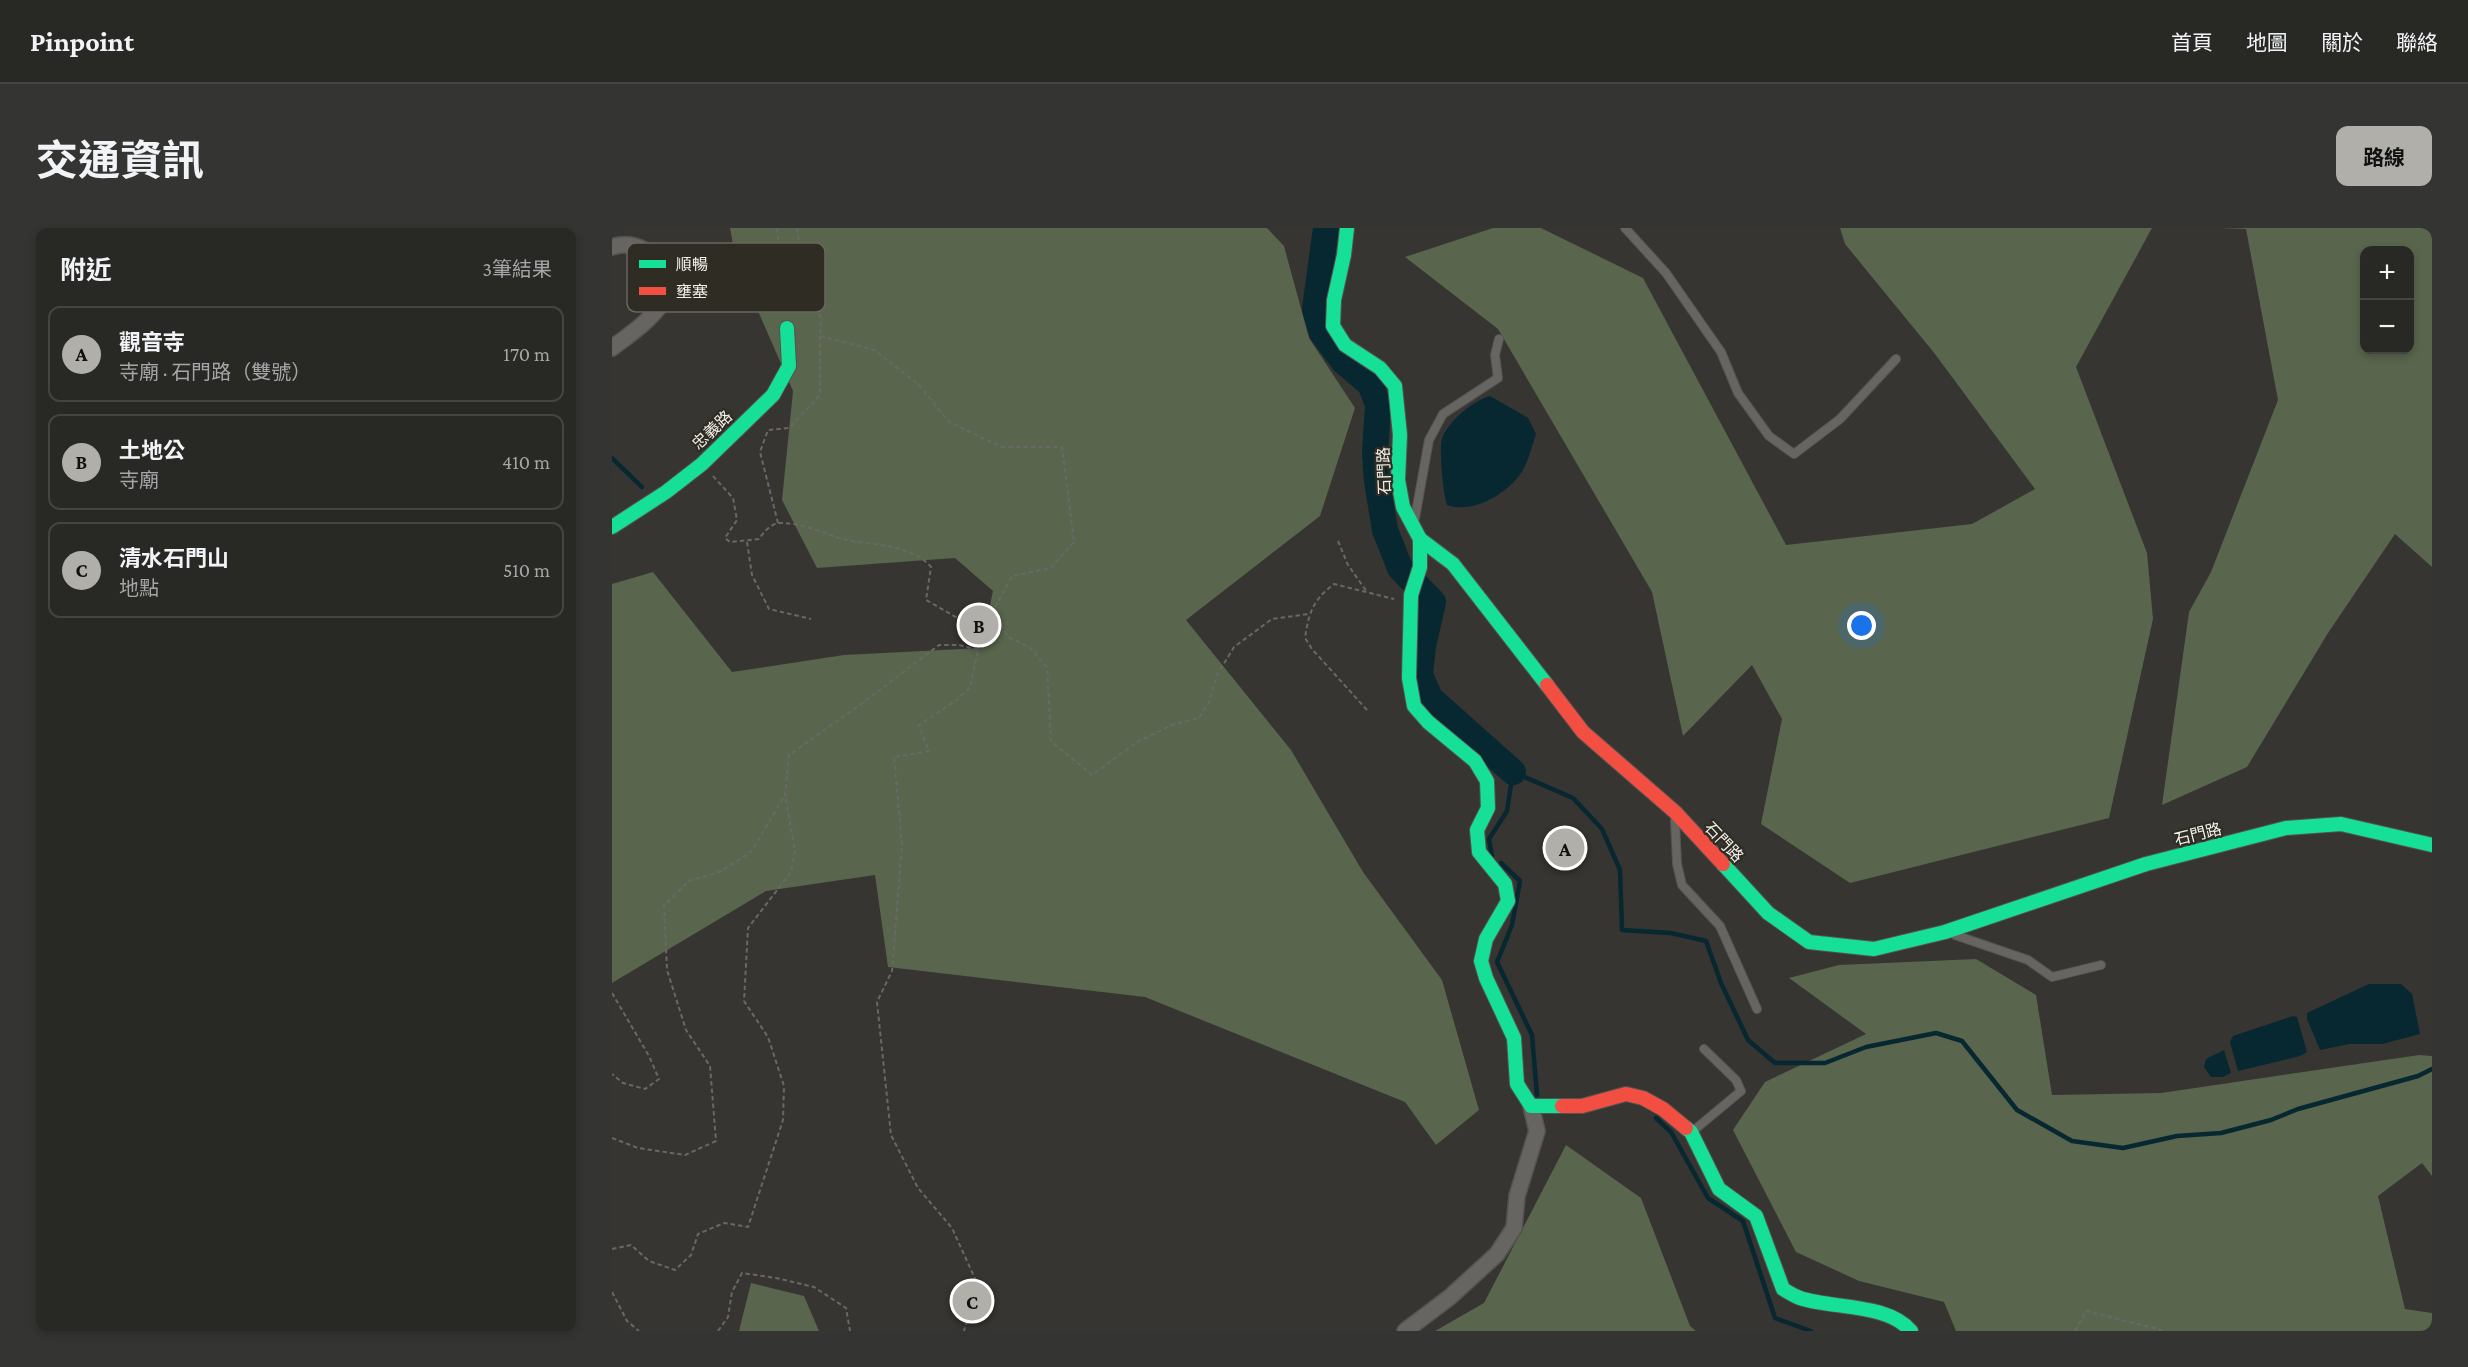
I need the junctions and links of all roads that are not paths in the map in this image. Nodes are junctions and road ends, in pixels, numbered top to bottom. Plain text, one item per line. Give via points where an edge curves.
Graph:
1 (1347, 228) edge
2 (1625, 228) edge
3 (627, 245) edge
4 (612, 247) edge
5 (654, 312) edge
6 (787, 328) road end
7 (1499, 339) dead end
8 (612, 348) edge
9 (1896, 358) dead end
10 (612, 526) edge
11 (1417, 532) junction
12 (1675, 812) junction
13 (2432, 845) edge
14 (1945, 932) junction
15 (2101, 965) dead end
16 (1756, 1009) dead end
17 (1704, 1049) dead end
18 (1531, 1106) junction
19 (1691, 1132) junction
20 (1405, 1331) edge
21 (1911, 1331) edge

1 - 11 street, 石門路 via 1333,326 1345,345 1380,368 1395,386 1400,435 1398,480 1403,507
2 - 9 lane via 1666,273 1722,352 1738,393 1769,436 1794,454 1840,419
3 - 4 street
5 - 8 street
6 - 10 street, 忠義路 via 789,366 773,395 702,464
7 - 11 lane via 1495,355 1498,378 1443,414 1429,440
11 - 12 street, 石門路 via 1453,564 1583,732
11 - 18 street via 1420,567 1411,595 1409,678 1414,706 1428,723 1474,761 1488,781 1488,808 1477,831 1479,852 1505,884 1508,901 1486,939 1481,961 1485,978 1514,1038 1517,1084
12 - 14 street, 石門路 via 1768,913 1809,942 1874,949
12 - 16 lane via 1682,885 1719,926
13 - 14 street, 石門路 via 2341,824 2286,828 2146,864
14 - 15 lane via 2028,960 2052,977
17 - 19 lane via 1736,1080 1741,1091
18 - 19 street via 1582,1106 1626,1094 1663,1108
18 - 20 street via 1537,1131 1517,1196 1514,1228 1497,1254
19 - 21 street via 1719,1189 1756,1216 1783,1288 1799,1298 1884,1314

